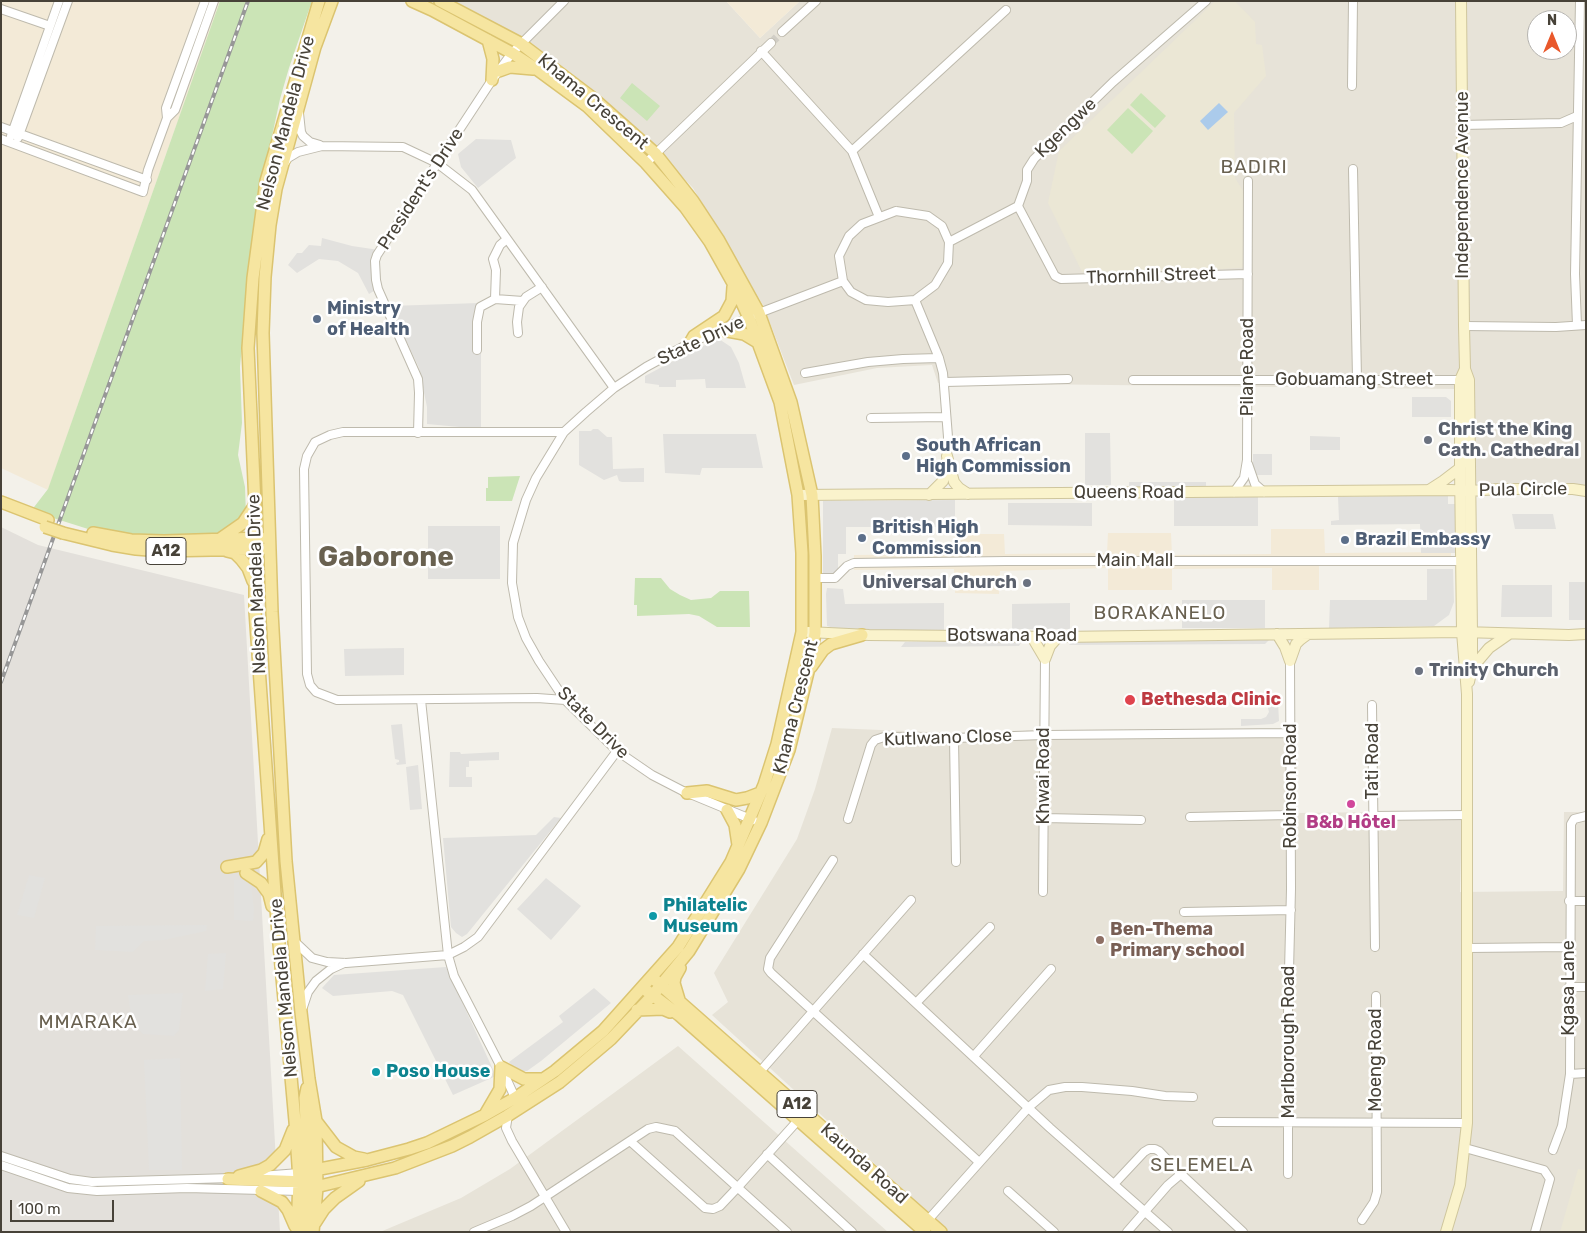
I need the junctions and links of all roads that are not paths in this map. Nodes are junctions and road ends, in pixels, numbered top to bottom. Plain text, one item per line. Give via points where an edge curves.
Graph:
1 (58, 1) edge
2 (68, 1) edge
3 (205, 1) edge
4 (214, 1) edge
5 (319, 1) edge
6 (332, 1) edge
7 (412, 1) edge
8 (440, 1) edge
9 (564, 1) edge
10 (816, 1) edge
11 (1206, 1) edge
12 (1353, 1) edge
13 (1460, 1) edge
14 (1580, 1) edge
15 (1, 9) edge
16 (1006, 10) dead end
17 (50, 26) junction
18 (782, 32) tunnel mouth
19 (488, 40) junction
20 (520, 43) junction
21 (771, 43) tunnel mouth
22 (761, 51) junction
23 (512, 54) junction
24 (538, 70) junction
25 (496, 76) junction
26 (1352, 86) dead end
27 (1582, 97) edge
28 (299, 104) junction
29 (1577, 116) junction
30 (167, 118) junction
31 (1462, 125) junction
32 (1, 126) edge
33 (16, 132) junction
34 (9, 142) edge
35 (322, 146) junction
36 (852, 152) junction
37 (655, 153) junction
38 (437, 162) junction
39 (646, 162) junction
40 (282, 165) junction
41 (1353, 169) dead end
42 (143, 179) junction
43 (1248, 180) dead end
44 (1018, 206) junction
45 (879, 217) junction
46 (507, 239) junction
47 (949, 242) junction
48 (1248, 274) junction
49 (843, 281) junction
50 (733, 283) junction
51 (542, 287) junction
52 (495, 298) junction
53 (915, 300) junction
54 (523, 301) junction
55 (754, 316) junction
56 (1582, 325) edge
57 (1464, 326) junction
58 (722, 330) junction
59 (518, 333) dead end
60 (690, 343) junction
61 (760, 344) junction
62 (477, 350) dead end
63 (939, 358) junction
64 (805, 373) dead end
65 (1068, 379) dead end
66 (1248, 379) junction
67 (1357, 379) junction
68 (1133, 380) dead end
69 (1464, 380) junction
70 (945, 382) junction
71 (614, 388) junction
72 (946, 417) junction
73 (871, 418) dead end
74 (564, 432) junction
75 (418, 433) junction
76 (947, 456) junction
77 (1247, 460) junction
78 (1460, 468) junction
79 (1428, 490) junction
80 (1465, 491) junction
81 (1586, 491) edge
82 (1234, 492) junction
83 (1265, 492) junction
84 (968, 494) junction
85 (798, 495) junction
86 (812, 495) junction
87 (929, 495) junction
88 (1, 502) edge
89 (255, 506) junction
90 (1, 510) edge
91 (46, 523) junction
92 (271, 543) junction
93 (221, 544) junction
94 (255, 544) junction
95 (1460, 561) junction
96 (815, 578) junction
97 (255, 585) junction
98 (802, 632) junction
99 (1467, 632) junction
100 (815, 633) junction
101 (1277, 634) junction
102 (1308, 634) junction
103 (1509, 634) junction
104 (1586, 634) edge
105 (862, 635) junction
106 (1032, 637) junction
107 (1058, 637) junction
108 (1045, 660) junction
109 (1290, 661) junction
110 (1472, 668) junction
111 (808, 672) junction
112 (1467, 694) junction
113 (421, 700) junction
114 (564, 700) junction
115 (1372, 705) dead end
116 (1291, 733) junction
117 (1044, 735) junction
118 (954, 738) junction
119 (617, 751) junction
120 (687, 793) junction
121 (760, 793) junction
122 (727, 810) junction
123 (1290, 815) junction
124 (1468, 815) junction
125 (1190, 816) dead end
126 (1373, 816) junction
127 (1586, 816) edge
128 (1044, 818) junction
129 (750, 819) junction
130 (848, 819) dead end
131 (270, 820) junction
132 (1141, 820) dead end
133 (762, 823) junction
134 (738, 845) junction
135 (834, 860) dead end
136 (956, 862) dead end
137 (227, 867) dead end
138 (246, 873) dead end
139 (1043, 892) dead end
140 (910, 900) dead end
141 (1569, 901) junction
142 (1586, 901) edge
143 (1291, 910) junction
144 (1184, 912) dead end
145 (277, 922) junction
146 (990, 928) dead end
147 (294, 941) junction
148 (1375, 947) dead end
149 (1569, 947) junction
150 (1468, 948) junction
151 (689, 952) junction
152 (863, 954) junction
153 (448, 955) junction
154 (346, 963) junction
155 (1051, 969) dead end
156 (656, 982) junction
157 (1569, 987) junction
158 (1586, 987) edge
159 (643, 988) junction
160 (652, 996) junction
161 (1376, 996) dead end
162 (916, 1002) junction
163 (680, 1003) junction
164 (637, 1010) junction
165 (812, 1011) junction
166 (301, 1012) junction
167 (679, 1015) junction
168 (974, 1056) junction
169 (501, 1067) junction
170 (1586, 1073) edge
171 (1570, 1074) junction
172 (756, 1076) junction
173 (544, 1078) junction
174 (309, 1079) junction
175 (1194, 1097) dead end
176 (517, 1103) junction
177 (1029, 1108) junction
178 (508, 1115) junction
179 (802, 1116) junction
180 (487, 1120) junction
181 (296, 1121) junction
182 (316, 1121) junction
183 (1217, 1122) dead end
184 (1289, 1123) junction
185 (1377, 1123) junction
186 (1468, 1123) junction
187 (512, 1141) junction
188 (630, 1141) junction
189 (1466, 1148) junction
190 (1553, 1150) dead end
191 (767, 1154) junction
192 (1, 1156) edge
193 (367, 1160) junction
194 (979, 1162) junction
195 (1, 1164) edge
196 (403, 1164) junction
197 (1181, 1174) junction
198 (1288, 1174) dead end
199 (366, 1176) junction
200 (233, 1178) junction
201 (308, 1180) junction
202 (1114, 1184) junction
203 (738, 1187) junction
204 (261, 1191) junction
205 (1008, 1191) dead end
206 (545, 1198) junction
207 (1144, 1212) junction
208 (1362, 1220) dead end
209 (927, 1226) edge
210 (305, 1230) edge
211 (474, 1232) edge
212 (566, 1232) edge
213 (787, 1232) edge
214 (852, 1232) edge
215 (941, 1232) edge
216 (1054, 1232) edge
217 (1127, 1232) edge
218 (1168, 1232) edge
219 (1243, 1232) edge
220 (1446, 1232) edge
221 (1535, 1232) edge

1 - 17 street
2 - 33 street
3 - 30 street via 166,108
4 - 30 street via 175,110
5 - 89 main road, Nelson Mandela Drive via 266,181 253,278 248,348
6 - 28 main road, Nelson Mandela Drive
7 - 19 main road, Khama Crescent
8 - 20 main road, Khama Crescent
9 - 20 street, President's Drive
10 - 18 street
11 - 44 street, Kgengwe via 1113,82 1034,159
12 - 26 street
13 - 31 main road, Independence Avenue
14 - 27 street
15 - 17 street
16 - 36 street
17 - 33 street
19 - 23 main road, Khama Crescent
19 - 25 main road
20 - 23 street, President's Drive
20 - 37 main road, Khama Crescent via 594,99
21 - 22 street
22 - 36 street
22 - 37 street
23 - 24 main road, Khama Crescent
23 - 25 street, President's Drive
24 - 25 main road via 510,67
24 - 39 main road, Khama Crescent via 587,106
25 - 38 street, President's Drive
27 - 29 street
28 - 35 street via 303,136
28 - 40 main road, Nelson Mandela Drive
29 - 31 street via 1561,123
29 - 56 street via 1575,274
30 - 42 street
31 - 57 main road, Independence Avenue
32 - 33 street
33 - 34 street
33 - 42 street
34 - 42 street via 140,191
35 - 38 street via 403,147
35 - 40 street via 298,152
36 - 45 street
37 - 39 street
37 - 55 main road, Khama Crescent via 718,239
38 - 46 street via 472,190
38 - 75 street, President's Drive via 375,260 378,289 418,379
39 - 50 main road, Khama Crescent via 690,214
40 - 92 main road, Nelson Mandela Drive via 270,225 263,333
41 - 67 street
43 - 48 street, Pilane Road
44 - 47 street
44 - 48 street, Thornhill Street via 1055,276 1061,278
45 - 47 street via 896,211 928,216 942,226
45 - 49 street via 862,224 849,236 839,256
46 - 51 street
46 - 52 street via 493,259
47 - 53 street via 948,263 934,284
48 - 66 street, Pilane Road
49 - 53 street via 851,292 866,300
49 - 55 street, State Drive
50 - 55 main road, Khama Crescent
50 - 60 main road via 732,301 724,316 694,336
51 - 54 street
51 - 71 street
52 - 54 street
52 - 62 street via 480,307
53 - 63 street
54 - 59 street via 519,307
55 - 58 street, State Drive
55 - 61 main road, Khama Crescent
55 - 86 main road, Khama Crescent via 791,402
56 - 57 street
57 - 69 main road, Independence Avenue
58 - 60 street, State Drive
58 - 61 main road via 744,334
60 - 71 street, State Drive
61 - 85 main road, Khama Crescent via 780,402
63 - 64 street via 868,362
63 - 70 street
65 - 70 street
66 - 67 street, Gobuamang Street
66 - 68 street, Gobuamang Street
66 - 77 street, Pilane Road
67 - 69 street, Gobuamang Street
69 - 78 main road
69 - 80 main road
70 - 72 street
71 - 74 street, State Drive
72 - 73 street
72 - 76 street
74 - 75 street
74 - 114 street, State Drive via 526,500 513,543 512,566 514,598 526,638
75 - 113 street via 343,432 330,435 315,442 307,456 304,482 307,674 310,685 316,692 337,700
76 - 84 main road via 954,482
76 - 87 main road via 943,481
77 - 82 street via 1244,478
77 - 83 street via 1252,479
78 - 79 main road
78 - 80 main road
79 - 80 main road, Queens Road
79 - 83 main road, Queens Road
80 - 81 main road, Pula Circle
80 - 95 main road
80 - 99 main road
82 - 83 main road, Queens Road
82 - 84 main road, Queens Road
84 - 87 main road, Queens Road
85 - 86 main road, Queens Road
85 - 98 main road, Khama Crescent
86 - 87 main road, Queens Road
86 - 96 main road, Khama Crescent
88 - 91 main road, A12
89 - 93 main road
89 - 94 main road, Nelson Mandela Drive
90 - 91 main road, A12
91 - 93 main road, A12 via 136,549 161,551
92 - 94 main road, A12
92 - 147 main road, Nelson Mandela Drive via 286,861
93 - 94 main road, A12
93 - 97 main road via 241,559
94 - 97 main road, Nelson Mandela Drive
95 - 96 street, Main Mall via 854,563 836,578
95 - 99 main road
96 - 100 main road, Khama Crescent
97 - 131 main road, Nelson Mandela Drive
98 - 100 main road, Botswana Road
98 - 121 main road, Khama Crescent via 777,744
99 - 102 main road, Botswana Road
99 - 103 main road
99 - 110 main road
99 - 112 main road
100 - 105 main road, Botswana Road
100 - 111 main road, Khama Crescent
101 - 102 main road, Botswana Road
101 - 107 main road, Botswana Road
101 - 109 main road
102 - 109 main road via 1296,644
103 - 104 main road
103 - 110 main road via 1489,648
105 - 106 main road, Botswana Road
105 - 111 main road via 831,644
106 - 107 main road, Botswana Road
106 - 108 main road
107 - 108 main road via 1050,646
108 - 117 street, Khwai Road
109 - 116 street, Robinson Road
110 - 112 main road
111 - 133 main road, Khama Crescent via 789,750
112 - 124 main road
113 - 114 street
113 - 153 street
114 - 119 street, State Drive
115 - 126 street, Tati Road
116 - 117 street, Kutlwano Close
116 - 123 street, Robinson Road
117 - 118 street, Kutlwano Close
117 - 128 street, Khwai Road
118 - 130 street, Kutlwano Close via 884,737 875,740
118 - 136 street
119 - 120 street, State Drive via 652,775
119 - 153 street via 478,937
120 - 121 main road via 707,791 736,800
120 - 122 street, State Drive
121 - 129 main road, Khama Crescent
122 - 129 street, State Drive
122 - 134 main road via 735,825
123 - 125 street
123 - 143 street, Robinson Road
124 - 126 street
124 - 150 main road
126 - 148 street, Tati Road
127 - 141 street, Kgasa Lane via 1574,819 1571,824
128 - 132 street
128 - 139 street, Khwai Road
129 - 133 street, State Drive
129 - 134 main road, Khama Crescent
131 - 137 main road via 266,849 259,860
131 - 145 main road, Nelson Mandela Drive
133 - 151 main road, Khama Crescent via 739,869
134 - 156 main road, Khama Crescent via 731,862
135 - 165 street via 768,963 770,973
138 - 145 main road via 266,889
140 - 152 street
141 - 142 street
141 - 149 street, Kgasa Lane
143 - 144 street
143 - 184 street, Marlborough Road
145 - 181 main road, Nelson Mandela Drive
146 - 162 street
147 - 154 street via 315,960
147 - 166 main road, Nelson Mandela Drive
149 - 150 street
149 - 157 street, Kgasa Lane
150 - 186 main road
151 - 156 main road, Khama Crescent
151 - 163 main road via 675,977
152 - 162 street
152 - 165 street
153 - 154 street
153 - 169 street via 454,976
154 - 166 street via 331,969 316,981
155 - 168 street
156 - 159 main road, Khama Crescent
156 - 160 main road, Khama Crescent
156 - 163 main road, Kaunda Road / A12
157 - 158 street
157 - 171 street, Kgasa Lane
159 - 160 main road, Kaunda Road / A12
159 - 173 main road, Khama Crescent via 603,1031
160 - 164 main road, Khama Crescent
160 - 167 main road, Kaunda Road / A12
161 - 185 street, Moeng Road
162 - 168 street
163 - 172 main road, Kaunda Road / A12
164 - 167 main road via 663,1009
164 - 176 main road, Khama Crescent via 611,1039 560,1082
165 - 172 street
165 - 194 street
166 - 174 main road, Nelson Mandela Drive
167 - 172 main road, Kaunda Road / A12
168 - 177 street
169 - 173 main road via 524,1079
169 - 176 street
169 - 180 main road via 500,1089
170 - 171 street
171 - 190 street, Kgasa Lane via 1564,1118
172 - 179 main road, Kaunda Road / A12
173 - 176 main road, Khama Crescent
174 - 182 main road, Nelson Mandela Drive
174 - 201 main road via 305,1098
175 - 177 street via 1065,1087 1049,1090
176 - 178 main road, Khama Crescent
176 - 180 main road, Khama Crescent
177 - 194 street
177 - 202 street
178 - 180 main road, Khama Crescent
178 - 187 street via 506,1128
179 - 191 street
179 - 209 main road, Kaunda Road / A12
180 - 187 street
180 - 193 main road, Khama Crescent via 409,1149
180 - 196 main road, Khama Crescent via 452,1146
181 - 200 main road via 289,1142 279,1157 261,1170
181 - 201 main road, Nelson Mandela Drive
182 - 193 main road via 336,1146 354,1157
182 - 201 main road, Nelson Mandela Drive
183 - 184 street
184 - 185 street
184 - 198 street, Marlborough Road
185 - 186 street
185 - 208 street, Moeng Road via 1377,1192
186 - 189 main road
187 - 206 street
188 - 203 street via 648,1129 671,1129
188 - 203 street via 708,1209 720,1206
188 - 206 street
189 - 220 main road via 1460,1185
189 - 221 street via 1544,1170 1550,1179
191 - 203 street
191 - 214 street
192 - 200 street via 70,1179 92,1182
193 - 201 main road, Khama Crescent
194 - 209 street
195 - 204 street via 68,1188 97,1191 187,1188
196 - 199 main road, Khama Crescent
196 - 201 main road
197 - 202 street via 1160,1151 1149,1149
197 - 207 street
197 - 219 street
199 - 201 main road, Khama Crescent
199 - 210 main road via 335,1198
200 - 201 main road
201 - 204 street
201 - 210 main road
201 - 210 main road
202 - 207 street
203 - 213 street
204 - 210 main road via 282,1202
205 - 216 street
206 - 211 street
206 - 212 street
207 - 217 street
207 - 218 street
209 - 215 main road, Kaunda Road / A12

